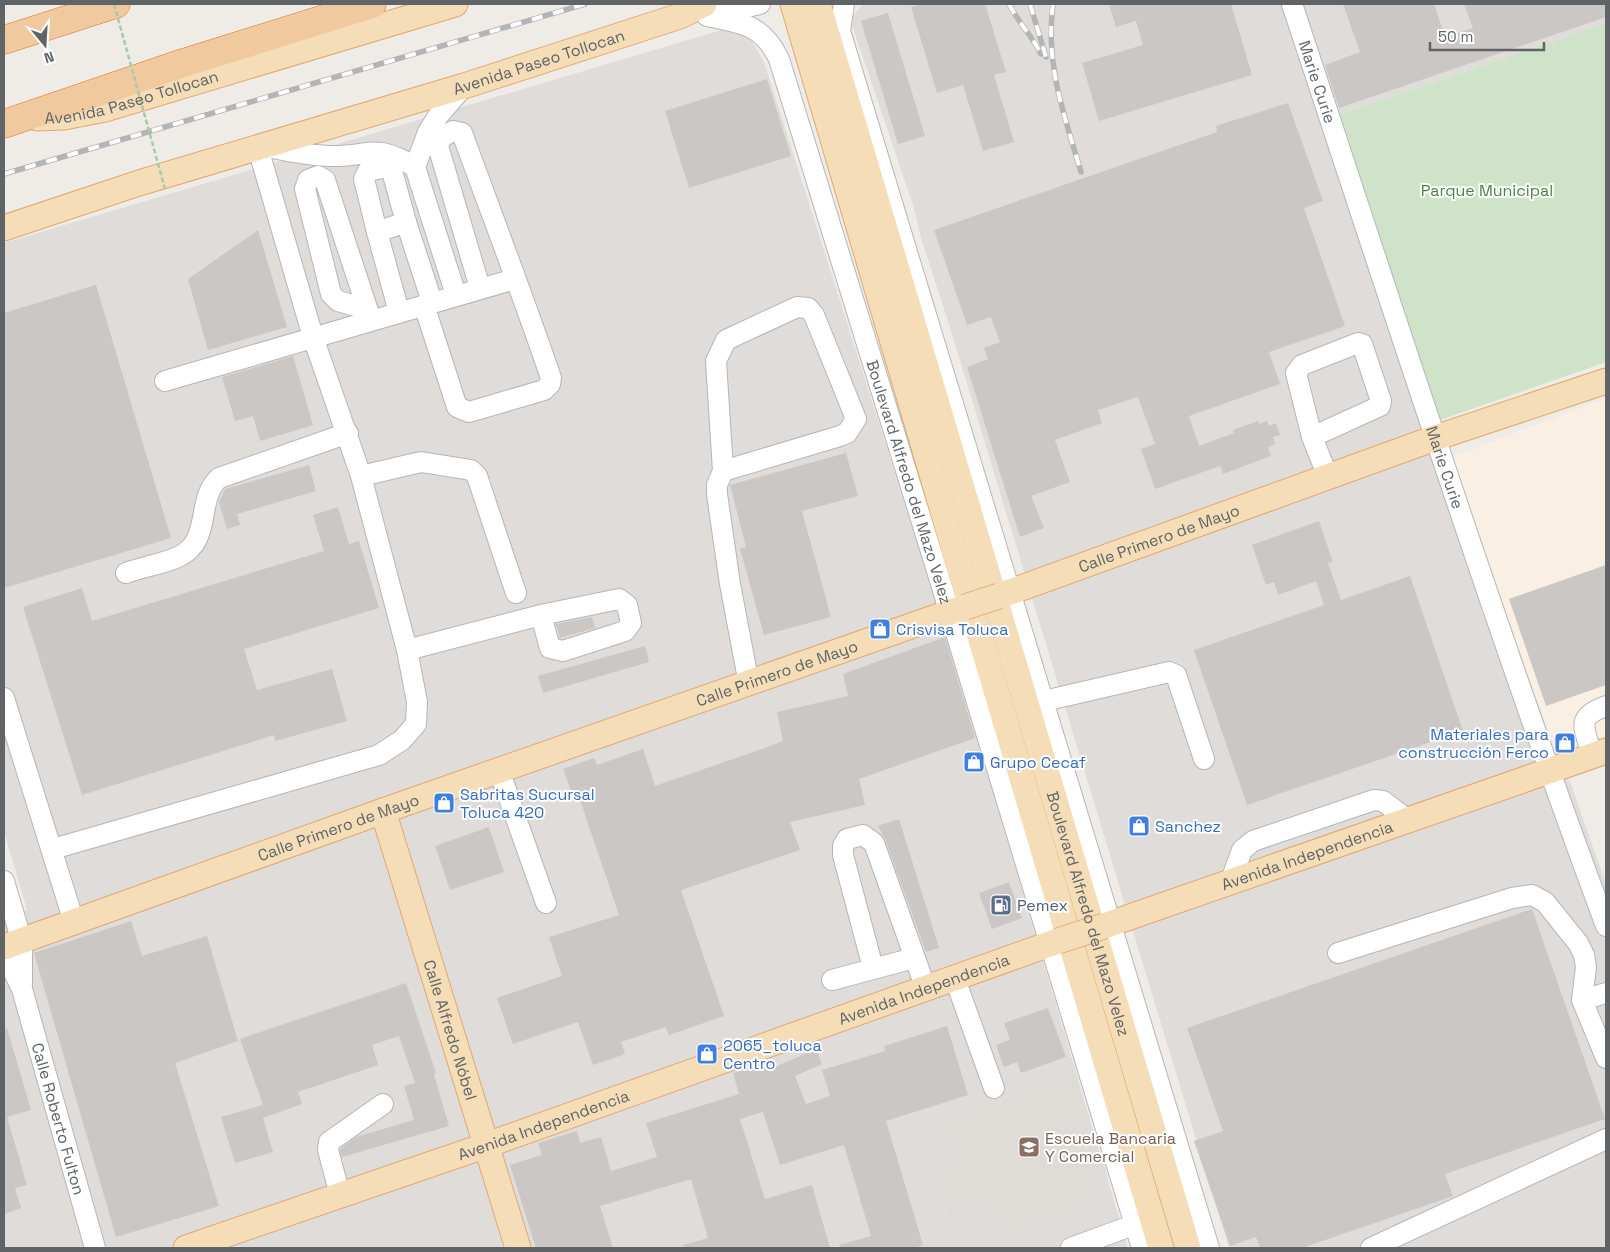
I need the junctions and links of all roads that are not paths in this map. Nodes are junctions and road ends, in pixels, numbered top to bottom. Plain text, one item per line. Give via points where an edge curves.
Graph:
1 (72, 4) edge
2 (115, 4) edge
3 (372, 4) edge
4 (455, 4) edge
5 (760, 4) edge
6 (793, 4) edge
7 (818, 4) edge
8 (844, 4) edge
9 (1292, 4) edge
10 (706, 10) edge
11 (14, 37) edge
12 (464, 86) junction
13 (11, 121) edge
14 (261, 147) junction
15 (415, 167) junction
16 (406, 222) junction
17 (4, 228) edge
18 (377, 232) junction
19 (515, 279) junction
20 (480, 288) junction
21 (456, 295) junction
22 (428, 303) junction
23 (399, 312) junction
24 (369, 315) junction
25 (314, 337) junction
26 (165, 381) dead end
27 (1606, 381) edge
28 (348, 433) junction
29 (1312, 437) junction
30 (1435, 438) junction
31 (723, 471) junction
32 (362, 476) junction
33 (1328, 477) junction
34 (126, 573) dead end
35 (516, 593) dead end
36 (1004, 593) junction
37 (957, 610) junction
38 (541, 615) dead end
39 (407, 650) junction
40 (749, 684) junction
41 (4, 698) edge
42 (1044, 701) junction
43 (1606, 706) edge
44 (1599, 753) edge
45 (1204, 759) dead end
46 (499, 770) junction
47 (1548, 771) junction
48 (382, 811) junction
49 (53, 850) junction
50 (4, 881) edge
51 (546, 903) dead end
52 (74, 922) junction
53 (1107, 925) junction
54 (1606, 926) edge
55 (1054, 943) junction
56 (10, 947) edge
57 (1338, 953) dead end
58 (914, 958) junction
59 (873, 968) junction
60 (954, 979) junction
61 (832, 980) dead end
62 (926, 989) junction
63 (1606, 993) edge
64 (1582, 1000) junction
65 (1606, 1058) edge
66 (994, 1088) dead end
67 (384, 1104) dead end
68 (1606, 1138) edge
69 (487, 1145) junction
70 (340, 1195) junction
71 (1136, 1224) junction
72 (95, 1248) edge
73 (186, 1248) edge
74 (518, 1248) edge
75 (1071, 1248) edge
76 (1142, 1248) edge
77 (1161, 1248) edge
78 (1188, 1248) edge
79 (1209, 1248) edge
80 (1371, 1248) edge

1 - 11 highway
2 - 11 highway
3 - 13 highway, Avenida Paseo Tollocan
4 - 13 main road, Avenida Paseo Tollocan via 105,110
5 - 10 street
6 - 77 main road, Boulevard Alfredo del Mazo Velez
7 - 78 main road, Boulevard Alfredo del Mazo Velez
8 - 36 street via 840,31
9 - 30 street, Marie Curie
10 - 12 main road, Avenida Paseo Tollocan
10 - 37 street, Boulevard Alfredo del Mazo Velez via 755,29 769,42 779,60
12 - 14 main road, Avenida Paseo Tollocan
12 - 15 street via 428,132
14 - 15 street via 316,155 382,151
14 - 17 main road, Avenida Paseo Tollocan
14 - 25 street
15 - 21 street
16 - 18 street
16 - 18 street via 392,171 386,167 368,170 364,179
16 - 22 street
18 - 23 street
19 - 20 street
19 - 20 street via 462,132 453,130 442,137 438,146
19 - 22 street via 551,378 550,384 544,390 469,412 457,407
20 - 21 street
21 - 22 street
22 - 23 street
23 - 24 street
24 - 24 street via 338,301 331,294 305,189 308,180 318,176 325,180
24 - 25 street
25 - 26 street
25 - 28 street
27 - 30 main road, Calle Primero de Mayo
28 - 32 street
28 - 34 street via 219,478 207,492 201,534 191,547 179,556
29 - 29 street via 1380,406 1362,344 1332,352 1298,368 1296,373
29 - 33 street
30 - 33 main road, Calle Primero de Mayo
30 - 47 street, Marie Curie
31 - 31 street via 840,436 852,427 856,419 814,315 808,308 797,307 726,340 720,350 716,360
31 - 40 street via 717,494
32 - 35 street via 421,462 471,470 477,476
32 - 39 street
33 - 36 main road, Calle Primero de Mayo
36 - 37 main road, Calle Primero de Mayo, bridge
36 - 42 street, Boulevard Alfredo del Mazo Velez via 1018,615
37 - 40 main road, Calle Primero de Mayo
37 - 55 street, Boulevard Alfredo del Mazo Velez
38 - 39 street
39 - 49 street via 417,702 416,724 402,740 379,755
40 - 46 main road, Calle Primero de Mayo
41 - 49 street
42 - 45 street via 1169,672 1176,675
42 - 53 street, Boulevard Alfredo del Mazo Velez
43 - 44 street via 1586,715 1584,721
44 - 47 main road, Avenida Independencia
46 - 48 main road, Calle Primero de Mayo
46 - 51 street
47 - 53 main road, Avenida Independencia
47 - 54 street, Marie Curie
48 - 52 main road, Calle Primero de Mayo
48 - 69 main road, Calle Alfredo Nóbel
49 - 52 street
50 - 56 street, Calle Roberto Fulton
52 - 56 main road, Calle Primero de Mayo
53 - 55 main road, Avenida Independencia, bridge
53 - 79 street, Boulevard Alfredo del Mazo Velez
55 - 60 main road, Avenida Independencia
55 - 71 street, Boulevard Alfredo del Mazo Velez
56 - 72 street, Calle Roberto Fulton
57 - 64 street via 1512,898 1532,896 1545,902 1584,955 1586,967
58 - 59 street
58 - 59 street via 874,843 863,835 847,839 842,855
58 - 62 street
59 - 61 street
60 - 62 main road, Avenida Independencia
60 - 66 street
62 - 69 main road, Avenida Independencia
63 - 64 street
64 - 65 street
67 - 70 street via 329,1142 328,1150
68 - 80 street
69 - 70 main road, Avenida Independencia
69 - 74 main road, Calle Alfredo Nóbel
70 - 73 main road, Avenida Independencia
71 - 75 street
71 - 76 street, Boulevard Alfredo del Mazo Velez

